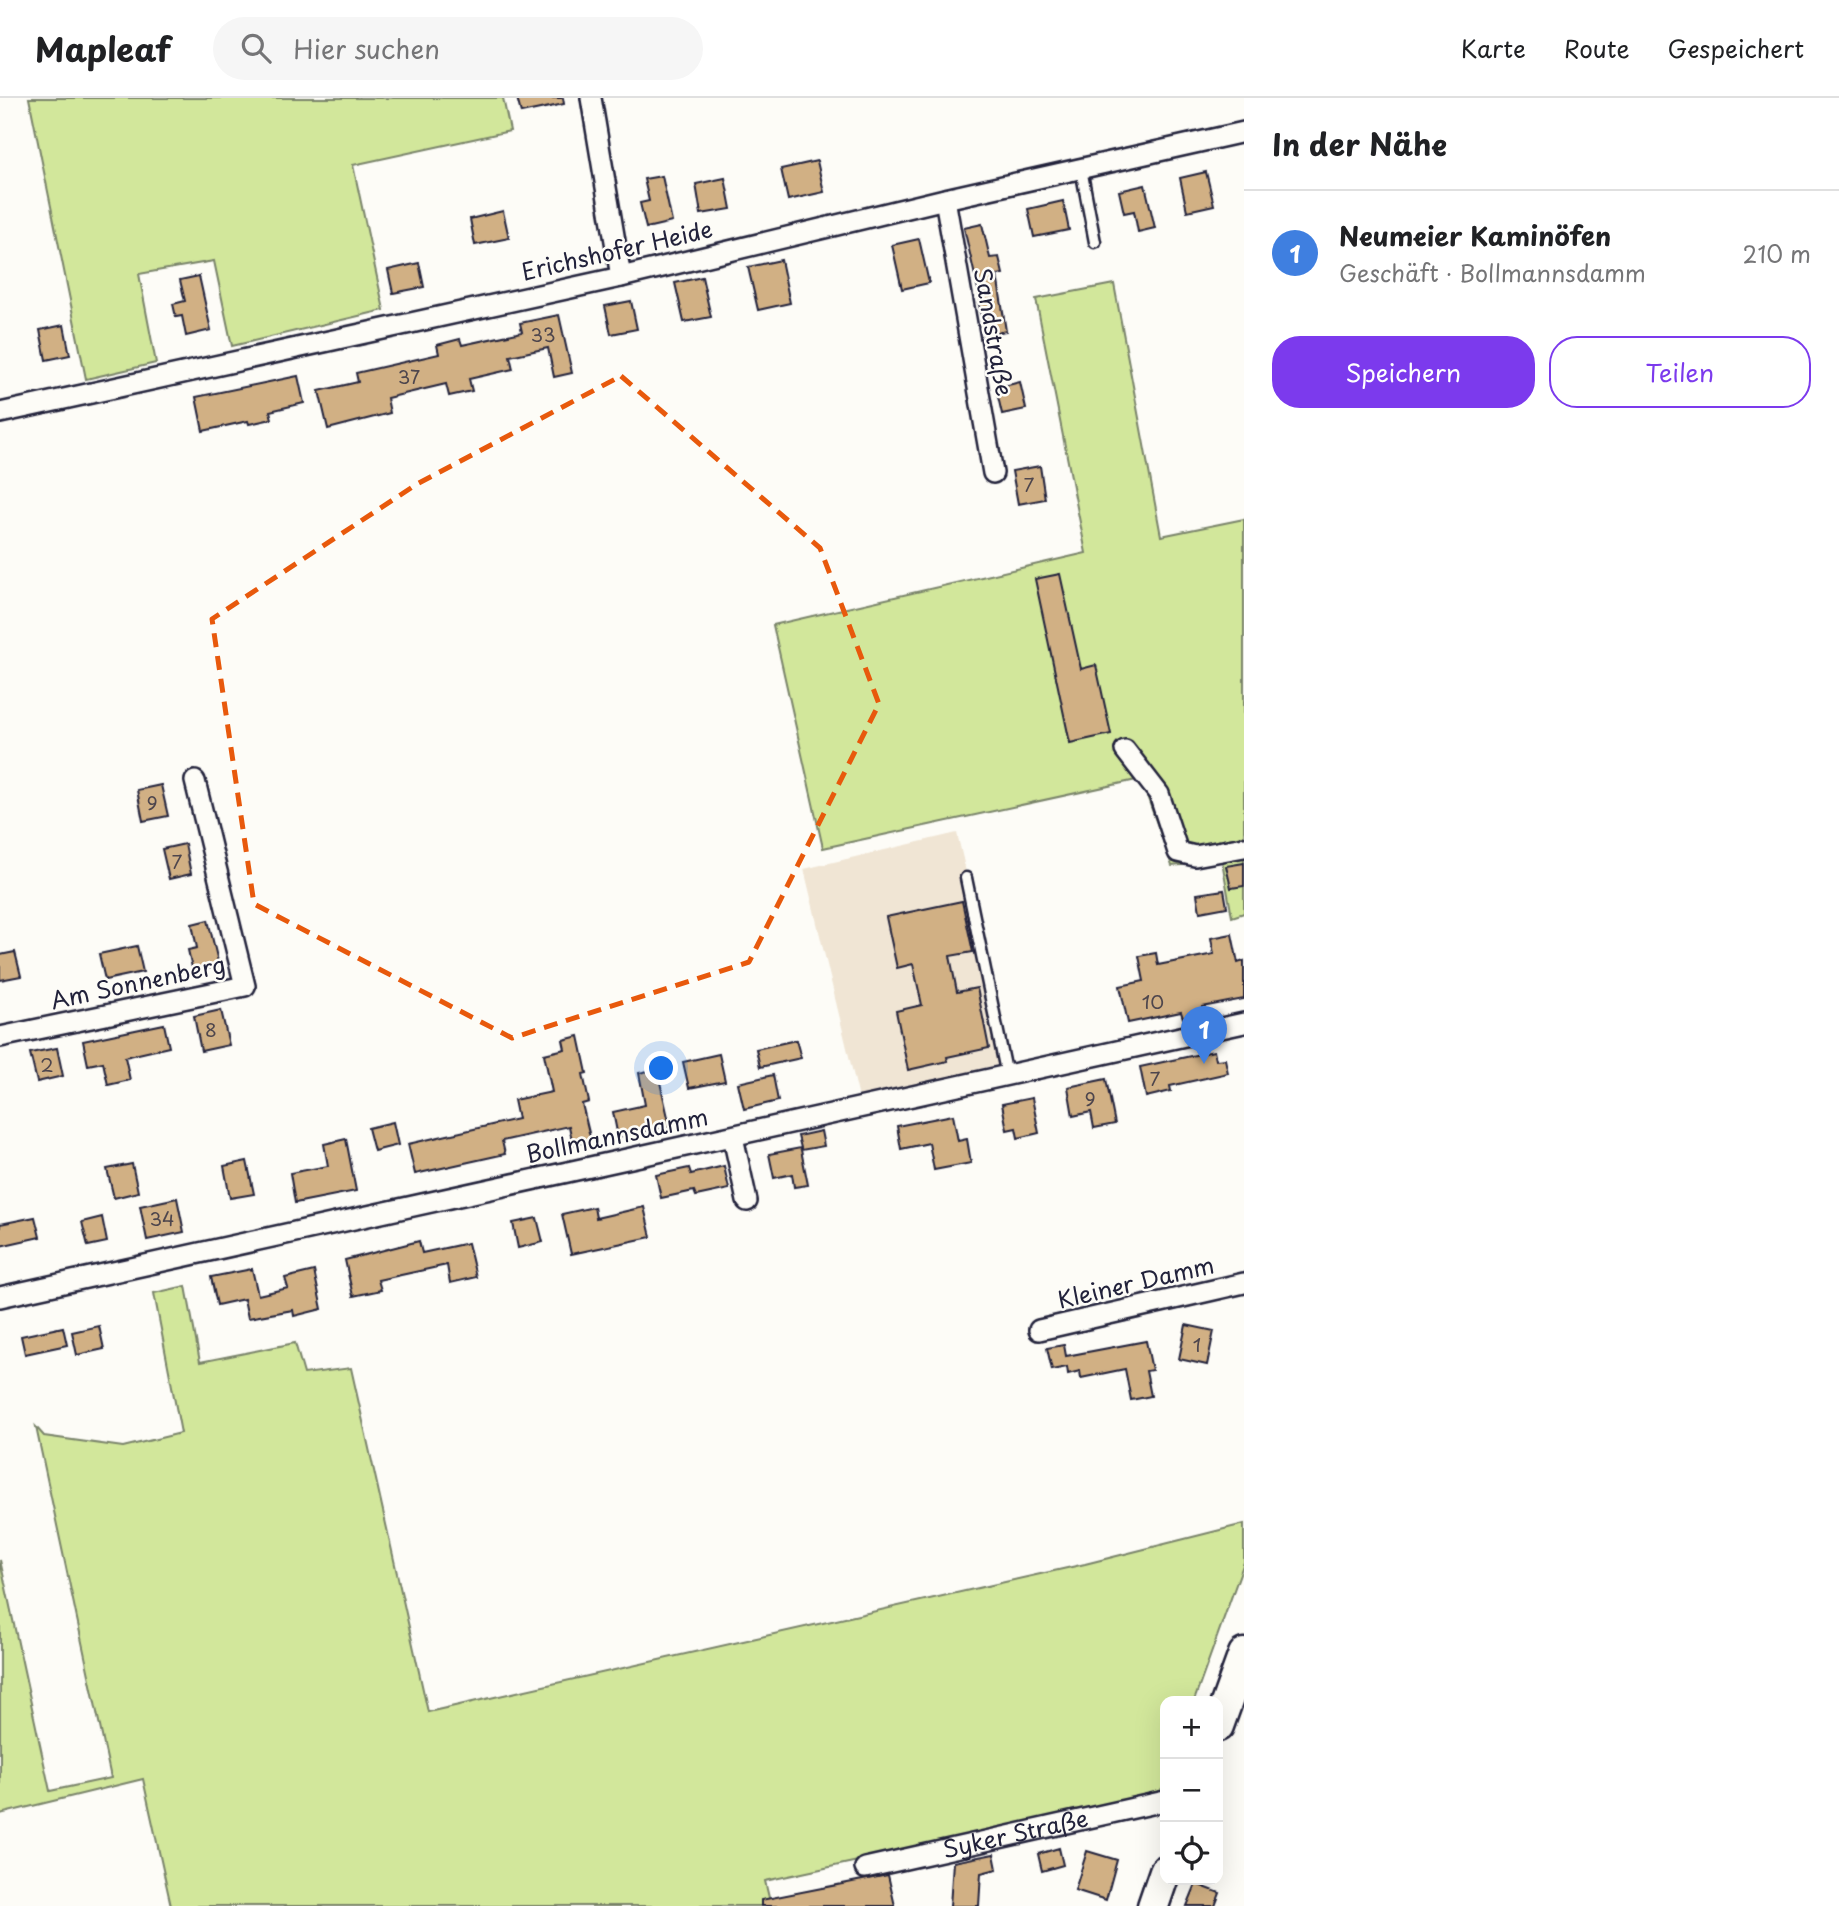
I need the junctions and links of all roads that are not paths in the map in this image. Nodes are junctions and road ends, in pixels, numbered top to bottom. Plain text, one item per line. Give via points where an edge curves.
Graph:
1 (591, 98) edge
2 (1244, 132) edge
3 (1081, 169) junction
4 (945, 199) junction
5 (1095, 242) dead end
6 (621, 277) junction
7 (0, 412) edge
8 (993, 472) dead end
9 (1125, 750) dead end
10 (195, 781) dead end
11 (1244, 847) edge
12 (966, 878) dead end
13 (1244, 1023) edge
14 (0, 1037) edge
15 (1007, 1076) junction
16 (733, 1137) junction
17 (747, 1201) dead end
18 (1244, 1283) edge
19 (0, 1297) edge
20 (1039, 1329) dead end
21 (1244, 1654) edge
22 (1223, 1712) edge
23 (1160, 1802) edge
24 (865, 1868) dead end
25 (1160, 1885) edge
26 (1153, 1906) edge

1 - 6 street
2 - 3 street, Erichshofer Heide
3 - 4 street, Erichshofer Heide
3 - 5 lane
4 - 6 street, Erichshofer Heide
4 - 8 street, Sandstraße
6 - 7 street, Erichshofer Heide
9 - 11 street via 1159,794 1178,852 1195,856
10 - 14 street, Am Sonnenberg via 244,986
12 - 15 lane
13 - 15 street, Bollmannsdamm
15 - 16 street, Bollmannsdamm
16 - 17 street
16 - 19 street, Bollmannsdamm
18 - 20 street, Kleiner Damm
21 - 22 main road
23 - 24 street, Syker Straße
25 - 26 main road

